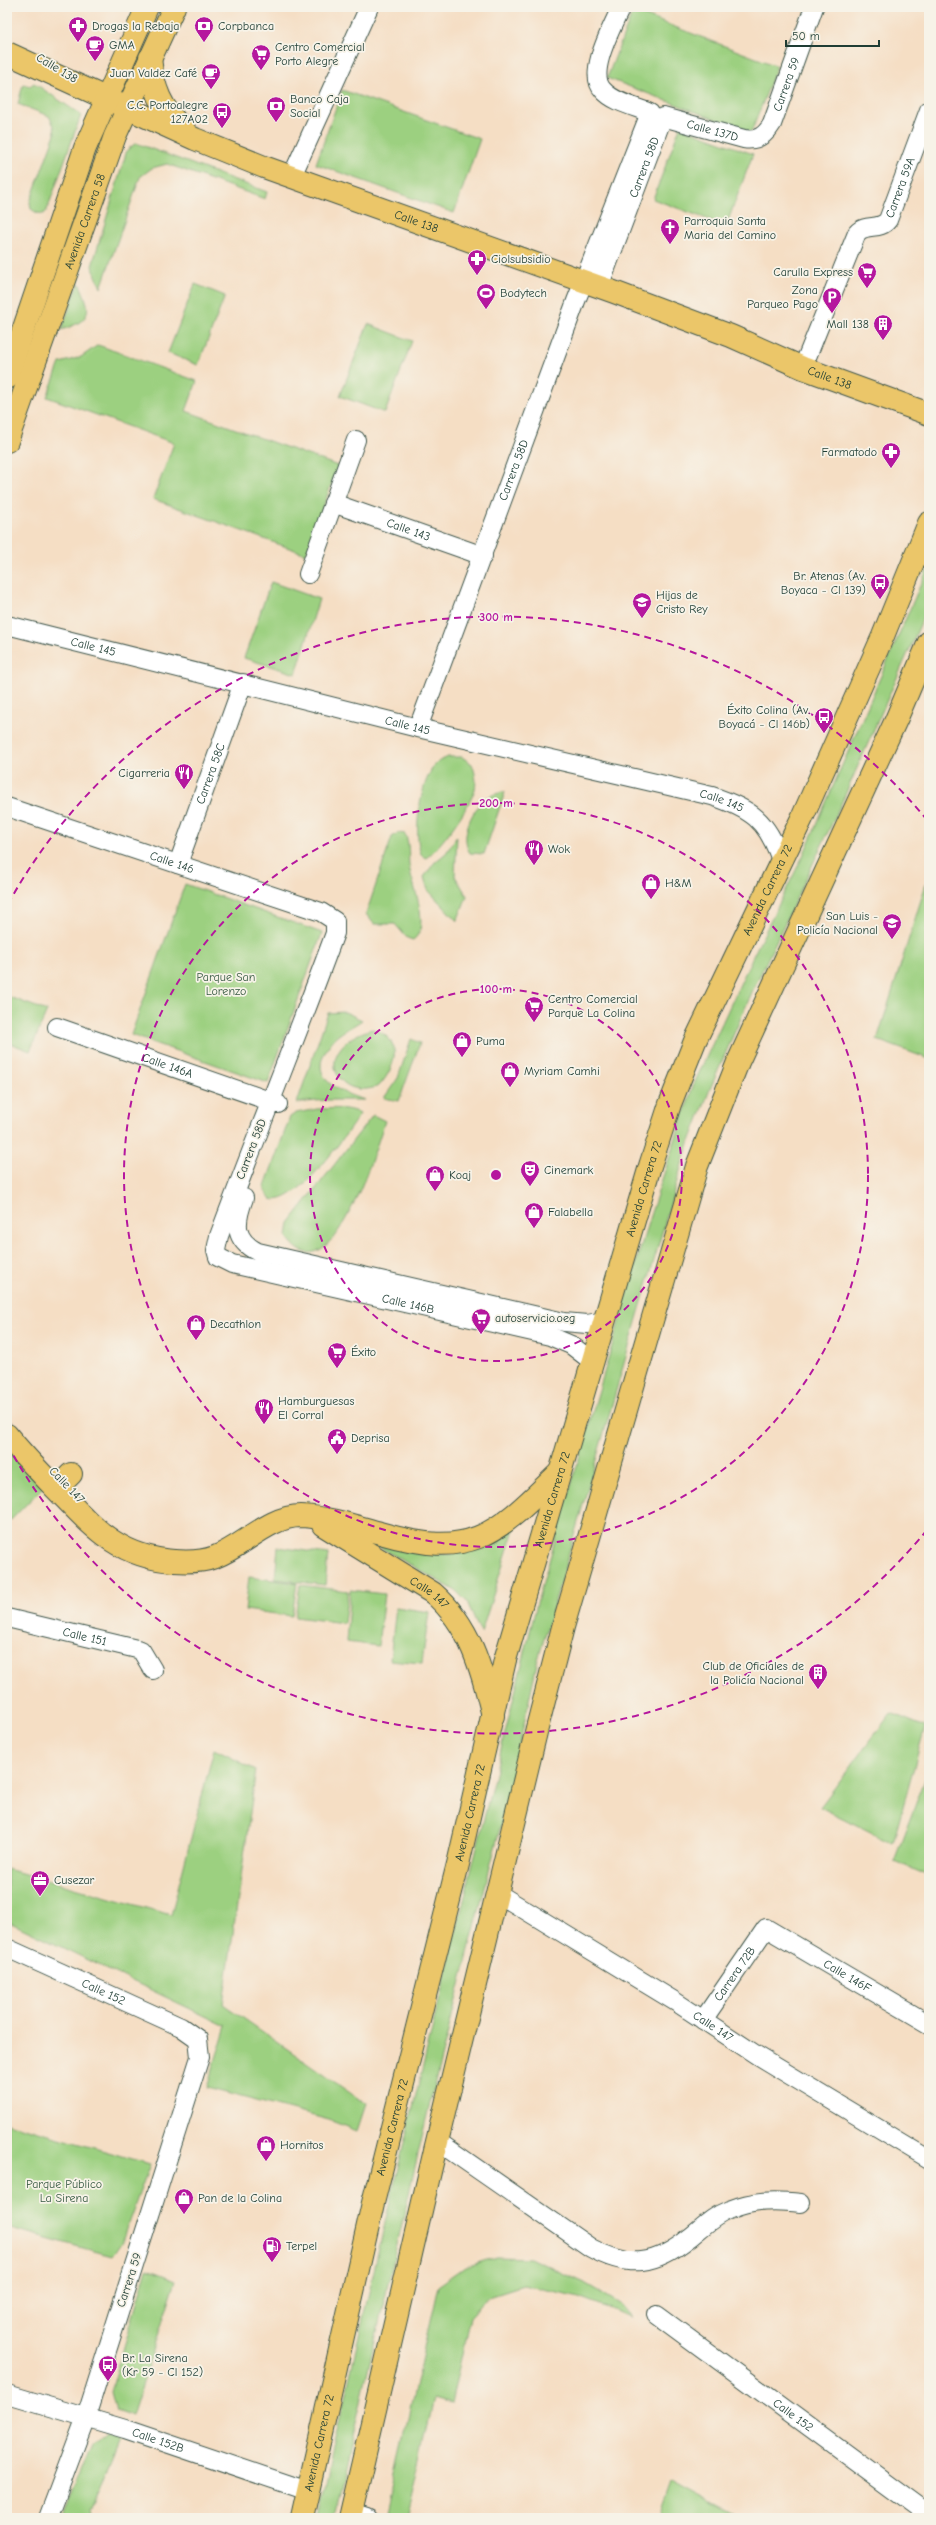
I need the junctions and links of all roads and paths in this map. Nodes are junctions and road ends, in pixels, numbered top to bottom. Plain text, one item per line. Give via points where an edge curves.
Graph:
1 (147, 7) edge
2 (174, 7) edge
3 (369, 7) edge
4 (621, 7) edge
5 (814, 7) edge
6 (7, 39) edge
7 (7, 53) edge
8 (150, 58) junction
9 (106, 97) junction
10 (127, 107) junction
11 (929, 110) edge
12 (657, 115) junction
13 (762, 136) joint
14 (195, 139) junction
15 (291, 178) junction
16 (592, 284) junction
17 (731, 336) junction
18 (807, 357) junction
19 (7, 378) edge
20 (929, 402) edge
21 (929, 414) edge
22 (7, 440) edge
23 (356, 440) dead end
24 (333, 503) junction
25 (929, 523) edge
26 (483, 556) junction
27 (308, 574) dead end
28 (7, 625) edge
29 (929, 642) edge
30 (243, 683) junction
31 (418, 728) junction
32 (7, 807) edge
33 (781, 860) junction
34 (178, 864) junction
35 (335, 921) joint
36 (57, 1027) dead end
37 (274, 1102) junction
38 (242, 1240) joint
39 (218, 1257) joint
40 (521, 1320) junction
41 (605, 1322) junction
42 (593, 1362) junction
43 (7, 1428) edge
44 (7, 1435) edge
45 (560, 1472) junction
46 (61, 1479) junction
47 (308, 1517) junction
48 (7, 1618) edge
49 (153, 1670) dead end
50 (492, 1716) junction
51 (497, 1893) junction
52 (766, 1928) joint
53 (7, 1948) edge
54 (703, 2020) junction
55 (929, 2024) edge
56 (198, 2039) joint
57 (437, 2141) junction
58 (929, 2159) edge
59 (801, 2203) dead end
60 (657, 2315) dead end
61 (7, 2394) edge
62 (86, 2417) junction
63 (308, 2491) junction
64 (929, 2515) edge
65 (356, 2516) edge
66 (48, 2518) edge
67 (302, 2518) edge

1 - 9 main road, Avenida Carrera 58
2 - 8 main road, Avenida Carrera 58
3 - 15 street
4 - 12 street, Calle 137D via 598,64 597,74 603,91
5 - 13 street, Carrera 59 via 772,124
6 - 9 main road, Calle 138
7 - 9 main road, Calle 138
8 - 10 main road, Avenida Carrera 58
8 - 14 main road via 156,90 164,108
9 - 10 main road, Calle 138
9 - 19 main road, Avenida Carrera 58 via 85,148
10 - 14 main road, Calle 138
10 - 22 main road, Avenida Carrera 58
11 - 18 street, Carrera 59A via 888,220 880,226 865,228 857,233
12 - 13 street, Calle 137D via 744,139 751,140
12 - 16 street, Carrera 58D
14 - 15 main road, Calle 138
15 - 16 main road, Calle 138
16 - 17 main road, Calle 138
16 - 26 street, Carrera 58D
17 - 18 main road, Calle 138
17 - 21 main road, Calle 138 via 803,368
18 - 20 main road, Calle 138
23 - 24 street
24 - 26 street, Calle 143
24 - 27 street
25 - 33 main road, Avenida Carrera 72 via 883,636
26 - 31 street, Carrera 58D
28 - 30 street, Calle 145
29 - 51 main road via 896,720 738,1062 697,1166 564,1627
30 - 31 street, Calle 145
30 - 34 street, Carrera 58C
31 - 33 street, Calle 145 via 712,796 739,805 760,820 775,843
32 - 34 street, Calle 146
33 - 41 main road, Avenida Carrera 72 via 695,1041 670,1104
34 - 35 street, Calle 146 via 321,912
35 - 37 street, Carrera 58D via 335,933
36 - 37 street, Calle 146A
37 - 38 street, Carrera 58D via 238,1214 237,1224
37 - 39 street, Carrera 58D via 219,1236 216,1250
38 - 40 street, Calle 146B via 248,1247 268,1255
39 - 40 street, Calle 146B via 232,1264
40 - 41 street, Calle 146B
40 - 42 street, Calle 146B via 562,1341
41 - 42 main road, Avenida Carrera 72
42 - 45 main road, Avenida Carrera 72
43 - 46 main road, Calle 147 via 24,1440
44 - 46 main road, Calle 147
45 - 47 main road, Calle 147 via 524,1507 491,1532 456,1544 427,1545
45 - 50 main road, Avenida Carrera 72
46 - 47 main road, Calle 147 via 94,1528 121,1548 139,1556 158,1560 197,1562 214,1558 276,1523 290,1518
47 - 50 main road, Calle 147 via 433,1593 449,1606 471,1642 481,1668
48 - 49 street, Calle 151 via 141,1650
50 - 63 main road, Avenida Carrera 72 via 373,2203
51 - 54 street, Calle 147
51 - 57 main road
52 - 54 street, Carrera 72B
52 - 55 street, Calle 146F
53 - 56 street, Calle 152 via 182,2027
54 - 58 street, Calle 147
56 - 62 street, Carrera 59 via 200,2057
57 - 59 street via 591,2248 611,2259 628,2262 644,2261 668,2254 708,2222 728,2211 770,2200
57 - 65 main road
60 - 64 street, Calle 152
61 - 62 street, Calle 152B
62 - 63 street, Calle 152B
62 - 66 street, Carrera 59
63 - 67 main road, Avenida Carrera 72

